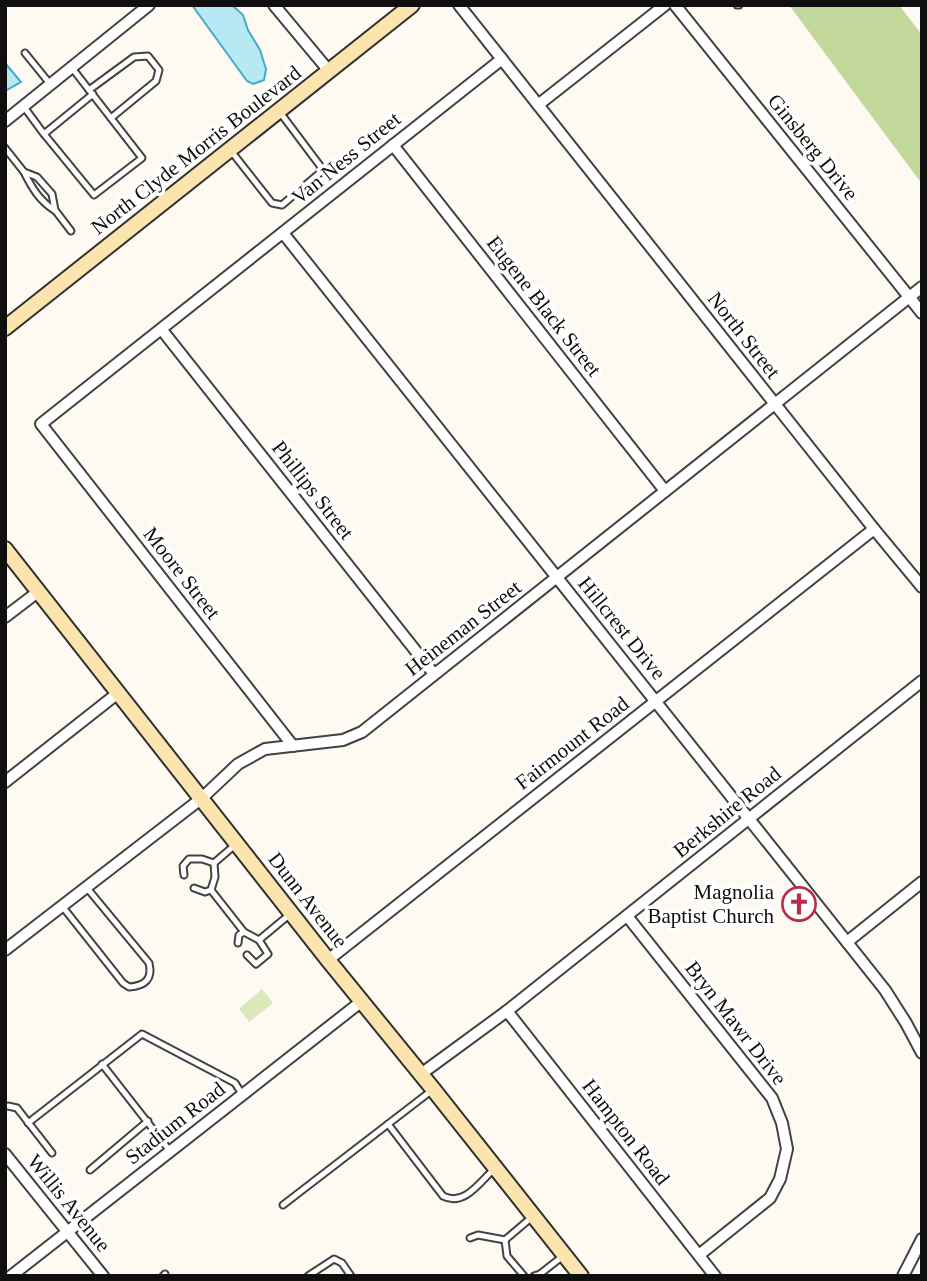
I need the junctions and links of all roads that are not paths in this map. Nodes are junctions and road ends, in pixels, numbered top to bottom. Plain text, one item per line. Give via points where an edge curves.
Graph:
1 (149, 5) edge
2 (274, 5) edge
3 (412, 5) edge
4 (459, 5) edge
5 (665, 5) edge
6 (675, 5) edge
7 (26, 53) dead end
8 (502, 60) junction
9 (72, 68) junction
10 (329, 71) junction
11 (51, 85) junction
12 (91, 92) junction
13 (538, 105) junction
14 (24, 107) junction
15 (279, 111) junction
16 (111, 118) junction
17 (5, 121) edge
18 (44, 134) junction
19 (393, 145) junction
20 (5, 148) edge
21 (230, 149) junction
22 (24, 172) junction
23 (55, 210) junction
24 (71, 231) dead end
25 (284, 233) junction
26 (922, 287) edge
27 (909, 298) junction
28 (922, 313) edge
29 (5, 328) edge
30 (162, 330) junction
31 (775, 404) junction
32 (41, 424) joint
33 (665, 491) junction
34 (874, 529) junction
35 (5, 549) edge
36 (557, 578) junction
37 (922, 587) edge
38 (39, 591) junction
39 (5, 617) edge
40 (435, 674) junction
41 (922, 681) edge
42 (118, 692) junction
43 (656, 701) junction
44 (293, 746) junction
45 (5, 782) edge
46 (202, 798) junction
47 (750, 819) junction
48 (238, 843) junction
49 (214, 863) junction
50 (184, 875) dead end
51 (922, 882) edge
52 (87, 887) junction
53 (194, 888) dead end
54 (211, 891) junction
55 (62, 906) junction
56 (291, 913) junction
57 (627, 916) junction
58 (243, 932) junction
59 (259, 940) junction
60 (847, 942) junction
61 (238, 943) dead end
62 (5, 950) edge
63 (247, 955) dead end
64 (328, 960) junction
65 (362, 1001) junction
66 (507, 1012) junction
67 (922, 1053) edge
68 (102, 1064) junction
69 (421, 1074) junction
70 (433, 1089) junction
71 (243, 1094) junction
72 (6, 1106) edge
73 (148, 1121) junction
74 (28, 1123) junction
75 (388, 1124) junction
76 (170, 1151) junction
77 (52, 1153) dead end
78 (5, 1154) edge
79 (496, 1168) junction
80 (90, 1170) dead end
81 (283, 1205) dead end
82 (534, 1216) junction
83 (68, 1231) junction
84 (470, 1238) dead end
85 (922, 1238) edge
86 (505, 1240) junction
87 (564, 1254) junction
88 (699, 1255) junction
89 (12, 1276) edge
90 (103, 1276) edge
91 (308, 1276) edge
92 (351, 1276) edge
93 (524, 1276) edge
94 (534, 1276) edge
95 (581, 1276) edge
96 (715, 1276) edge
97 (903, 1276) edge

1 - 9 street
2 - 10 street
3 - 10 main road, North Clyde Morris Boulevard
4 - 8 street
5 - 13 street
6 - 27 street, Ginsberg Drive
7 - 11 lane
8 - 13 street
8 - 19 street, Van Ness Street
9 - 11 street
9 - 12 lane
10 - 15 main road, North Clyde Morris Boulevard
11 - 14 street
12 - 16 lane
12 - 16 lane via 134,57 148,56 159,70 156,81
12 - 18 lane
13 - 31 street, North Street
14 - 17 street
14 - 18 lane
15 - 21 main road, North Clyde Morris Boulevard
15 - 21 lane via 321,167 321,173 282,205 272,203
16 - 18 lane via 142,158 94,195
19 - 25 street, Van Ness Street
19 - 33 street, Eugene Black Street
20 - 22 lane
21 - 29 main road, North Clyde Morris Boulevard
22 - 23 lane via 43,202
22 - 23 lane via 37,177 52,194
23 - 24 lane
25 - 30 street, Van Ness Street
25 - 36 street, Hillcrest Drive
26 - 27 street, Heineman Street
27 - 28 street, Ginsberg Drive
27 - 31 street, Heineman Street
30 - 32 street, Van Ness Street
30 - 40 street, Phillips Street
31 - 33 street, Heineman Street
31 - 34 street, North Street
32 - 44 street, Moore Street
33 - 36 street, Heineman Street
34 - 37 street, North Street
34 - 43 street, Fairmount Road
35 - 38 main road, Dunn Avenue
36 - 40 street, Heineman Street
36 - 43 street, Hillcrest Drive
38 - 39 street
38 - 42 main road, Dunn Avenue
40 - 44 street, Heineman Street via 362,732 343,740
41 - 47 street, Berkshire Road
42 - 45 street
42 - 46 main road, Dunn Avenue
43 - 47 street, Hillcrest Drive
43 - 64 street, Fairmount Road
44 - 46 street, Heineman Street via 265,749 238,764
46 - 48 main road, Dunn Avenue
46 - 52 street, Heineman Street
47 - 57 street, Berkshire Road
47 - 60 street, Hillcrest Drive
48 - 49 lane
48 - 56 main road, Dunn Avenue
49 - 50 lane via 189,859 183,866
49 - 54 lane
51 - 60 street
52 - 55 street, Heineman Street
52 - 55 lane via 149,963 148,981 129,987 123,983
53 - 54 lane
54 - 58 lane
55 - 62 street, Heineman Street
56 - 59 lane
56 - 64 main road, Dunn Avenue
57 - 66 street, Berkshire Road
57 - 88 street, Bryn Mawr Drive via 772,1098 782,1123 787,1149 770,1198
58 - 59 lane
58 - 61 lane
59 - 63 lane via 268,954 256,964
60 - 67 street, Hillcrest Drive via 885,990
64 - 65 main road, Dunn Avenue
65 - 69 main road, Dunn Avenue
65 - 71 street, Stadium Road
66 - 69 street, Berkshire Road
66 - 88 street, Hampton Road
68 - 71 lane via 142,1034 234,1083
68 - 73 lane
68 - 74 lane
69 - 70 main road, Dunn Avenue
70 - 75 lane
70 - 79 main road, Dunn Avenue
71 - 76 street, Stadium Road
72 - 74 lane via 17,1108
73 - 76 lane
73 - 80 lane
74 - 77 lane
75 - 79 lane via 443,1196 452,1200 466,1195
75 - 81 lane
76 - 83 street, Stadium Road
78 - 83 street, Willis Avenue
79 - 82 main road, Dunn Avenue
82 - 86 lane
82 - 87 main road, Dunn Avenue
83 - 89 street, Stadium Road
83 - 90 street, Willis Avenue
84 - 86 lane
85 - 97 street
86 - 93 lane via 507,1256
87 - 94 lane
87 - 95 main road, Dunn Avenue
88 - 96 street, Hampton Road
91 - 92 lane via 334,1259

